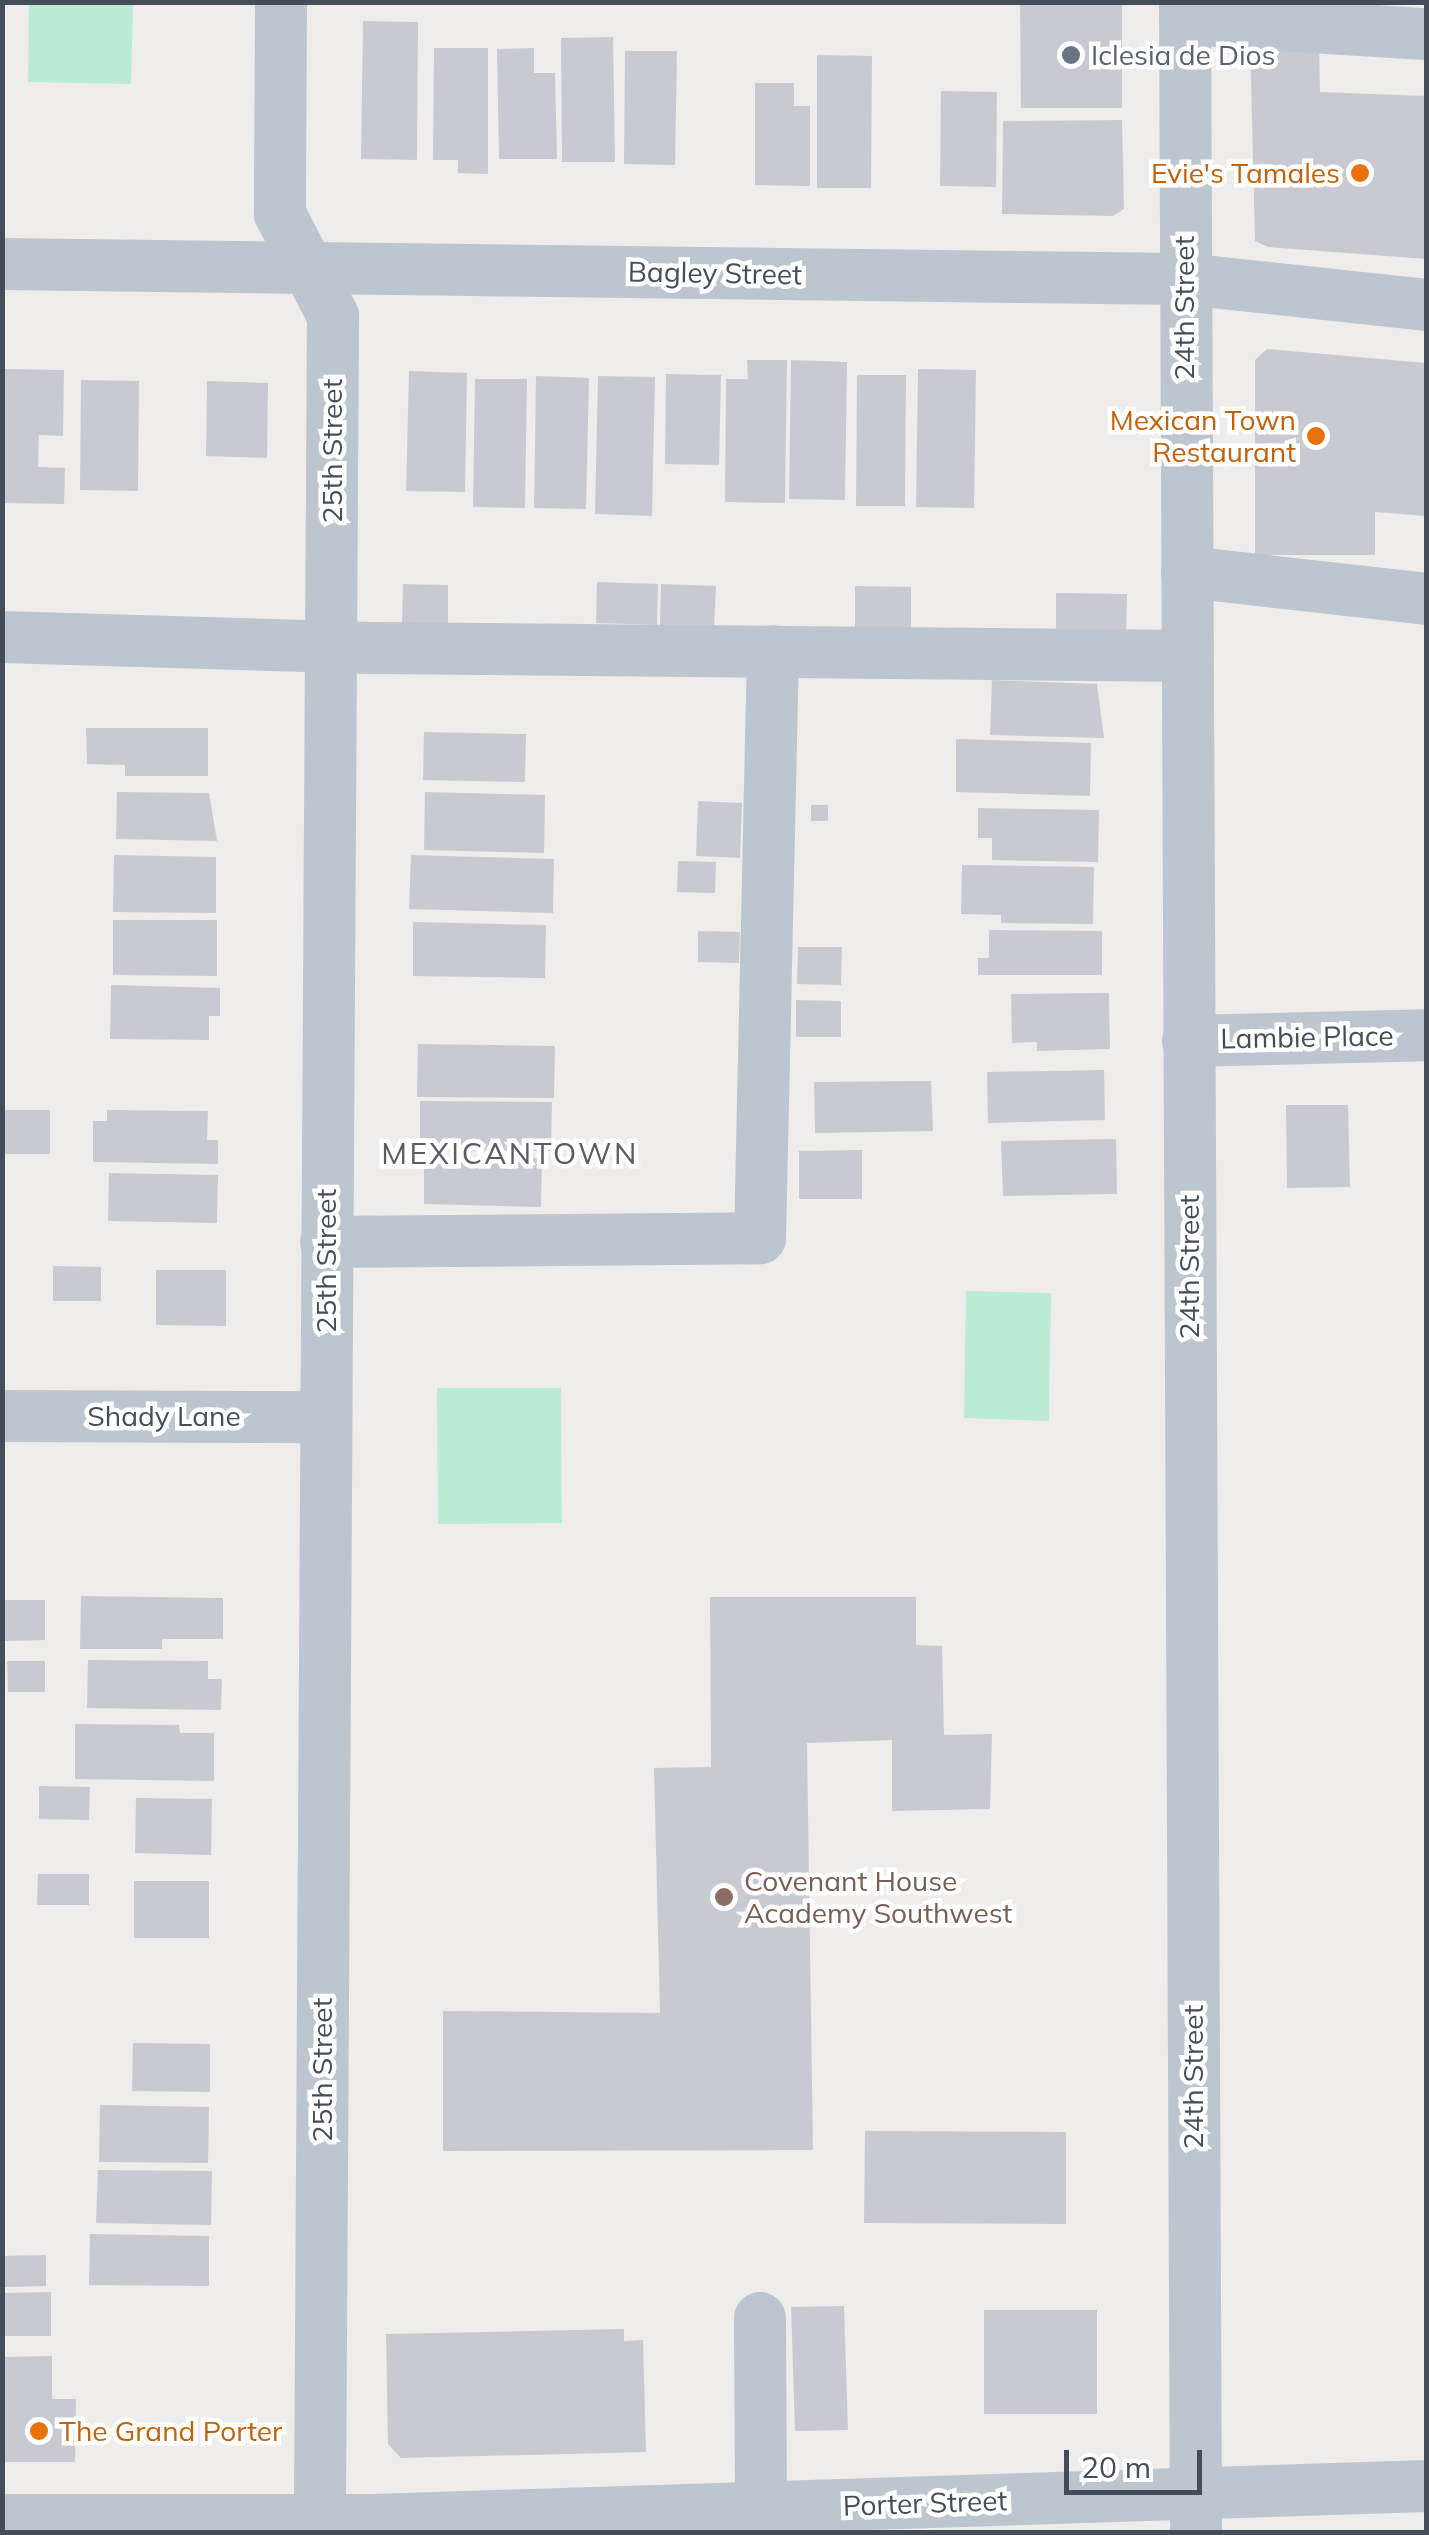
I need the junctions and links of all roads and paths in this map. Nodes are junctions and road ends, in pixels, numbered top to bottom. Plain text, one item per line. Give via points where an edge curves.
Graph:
1 (280, 2) edge
2 (1185, 11) edge
3 (1426, 34) edge
4 (2, 264) edge
5 (310, 268) junction
6 (1184, 279) junction
7 (1426, 305) edge
8 (1187, 572) junction
9 (1426, 599) edge
10 (2, 637) edge
11 (330, 647) junction
12 (773, 651) junction
13 (1188, 656) junction
14 (1426, 1034) edge
15 (1188, 1040) junction
16 (326, 1242) junction
17 (2, 1416) edge
18 (324, 1416) junction
19 (760, 2318) dead end
20 (1426, 2486) edge
21 (1196, 2512) edge
22 (3, 2520) edge
23 (761, 2521) edge
24 (320, 2527) edge
25 (4, 2532) edge

1 - 5 street, 25th Street via 280,214
2 - 3 street
2 - 6 street, 24th Street
4 - 5 street, Bagley Street
5 - 6 street, Bagley Street
5 - 11 street, 25th Street via 333,309
6 - 7 street, Bagley Street
6 - 8 street, 24th Street
8 - 9 street
8 - 13 street, 24th Street
10 - 11 street
11 - 12 street
11 - 16 street, 25th Street
12 - 13 street
12 - 16 street via 760,1238
13 - 15 street, 24th Street
14 - 15 street, Lambie Place
15 - 21 street, 24th Street
16 - 18 street, 25th Street
17 - 18 street, Shady Lane
18 - 24 street, 25th Street
19 - 23 street
20 - 21 street, Porter Street
21 - 23 street, Porter Street
22 - 24 street, Porter Street
22 - 25 street
23 - 24 street, Porter Street

